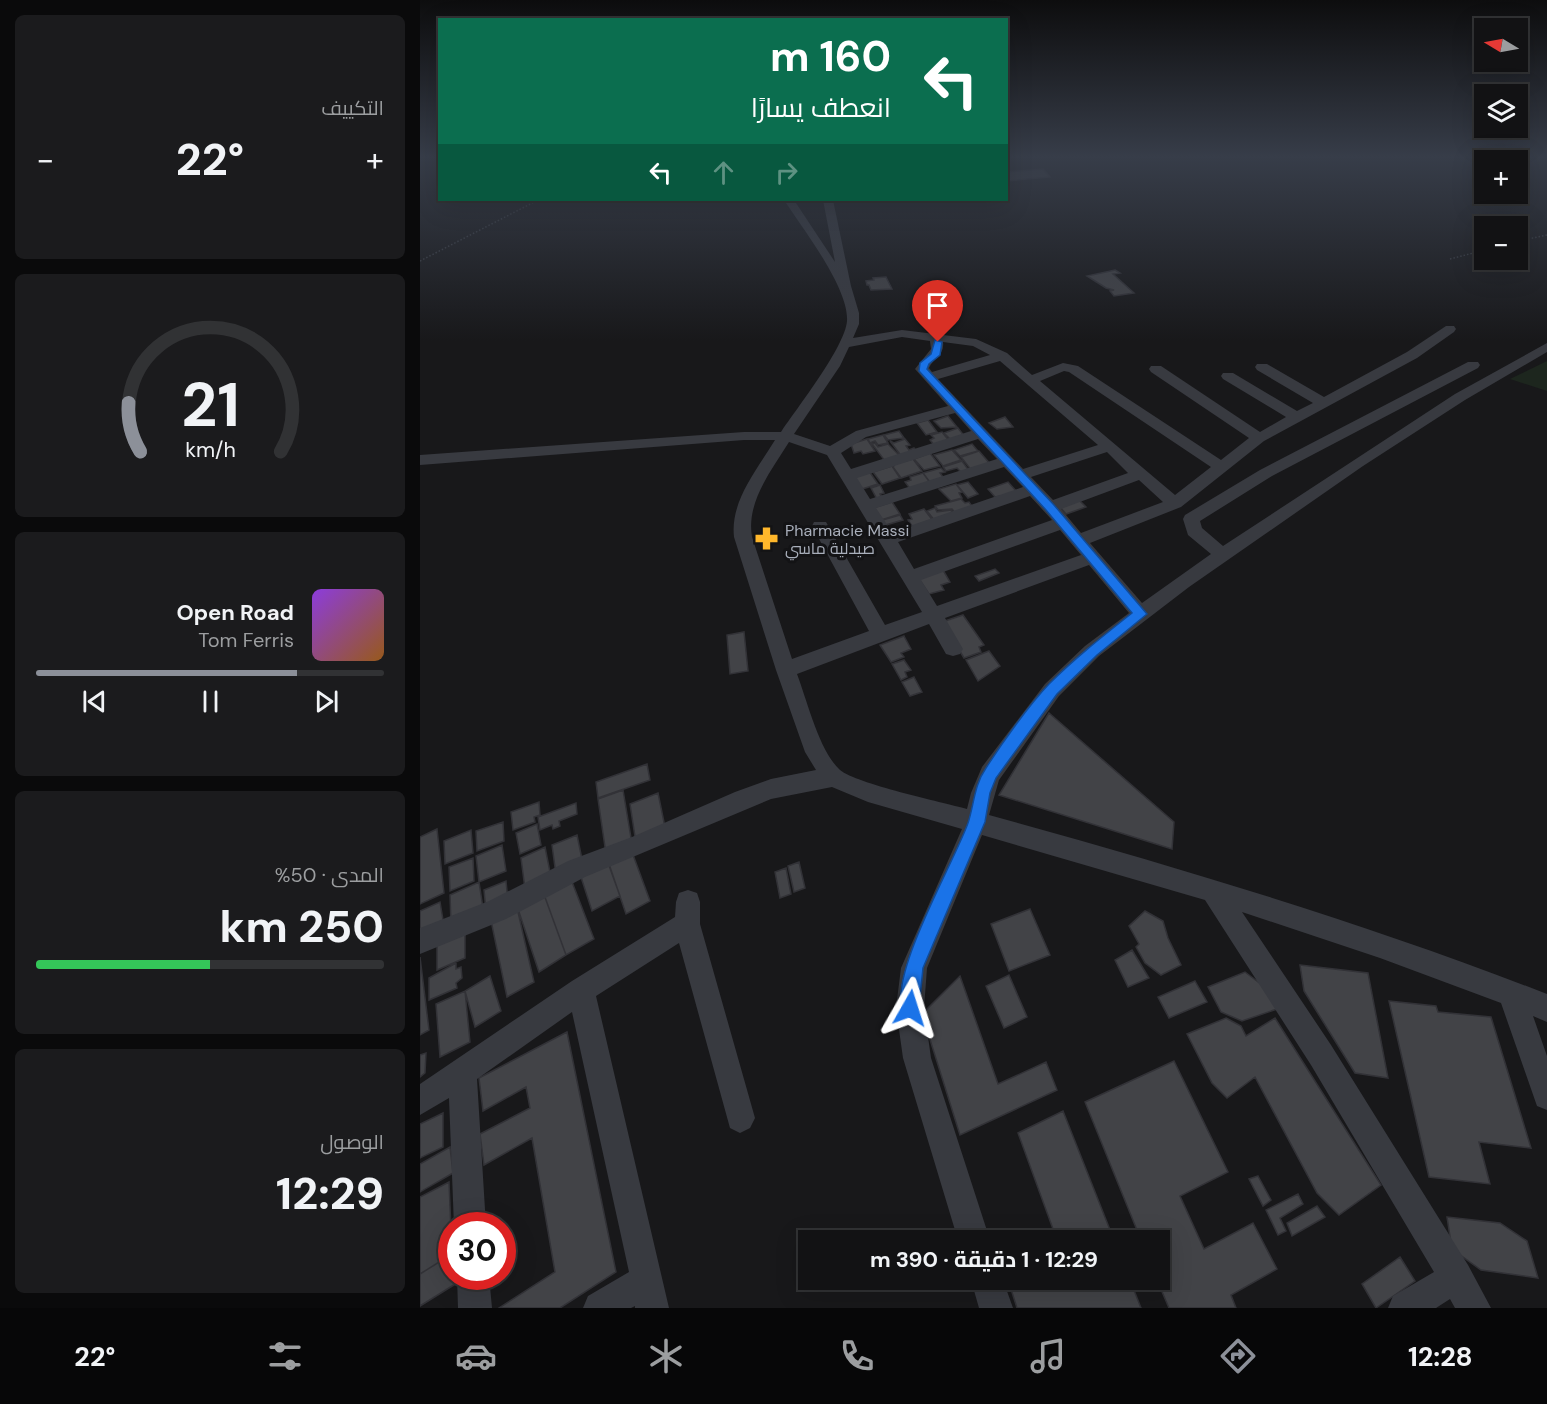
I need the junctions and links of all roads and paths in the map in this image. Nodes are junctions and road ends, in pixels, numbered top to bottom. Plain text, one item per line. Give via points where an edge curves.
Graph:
1 (501, 219) edge
2 (801, 219) edge
3 (832, 219) edge
4 (1547, 235) edge
5 (1528, 239) edge
6 (1474, 253) edge
7 (1450, 259) dead end
8 (420, 261) edge
9 (845, 286) junction
10 (1450, 330) dead end
11 (933, 337) junction
12 (844, 344) junction
13 (1547, 347) edge
14 (1002, 356) junction
15 (1473, 364) dead end
16 (1262, 367) dead end
17 (1156, 369) dead end
18 (1228, 376) dead end
19 (929, 377) junction
20 (1031, 380) junction
21 (1325, 404) junction
22 (957, 408) junction
23 (1298, 418) junction
24 (981, 433) junction
25 (785, 436) junction
26 (1259, 438) junction
27 (1111, 446) junction
28 (832, 452) junction
29 (420, 460) edge
30 (1007, 461) junction
31 (1222, 467) junction
32 (1137, 470) junction
33 (847, 476) junction
34 (1020, 476) junction
35 (1033, 489) junction
36 (1175, 503) junction
37 (865, 506) junction
38 (1050, 507) junction
39 (1062, 523) junction
40 (820, 526) dead end
41 (888, 539) junction
42 (1077, 541) junction
43 (1223, 555) junction
44 (1091, 558) junction
45 (910, 577) junction
46 (1140, 614) junction
47 (934, 616) junction
48 (880, 633) junction
49 (953, 649) dead end
50 (786, 670) junction
51 (833, 777) junction
52 (976, 822) junction
53 (1213, 890) junction
54 (420, 941) edge
55 (581, 990) junction
56 (1511, 993) junction
57 (1547, 1008) edge
58 (462, 1073) junction
59 (1547, 1096) edge
60 (420, 1101) edge
61 (740, 1118) dead end
62 (469, 1212) edge
63 (971, 1230) edge
64 (1456, 1277) junction
65 (474, 1290) edge
66 (990, 1290) edge
67 (649, 1294) edge
68 (475, 1308) edge
69 (600, 1308) edge
70 (996, 1308) edge
71 (1405, 1308) edge
72 (1474, 1308) edge

1 - 8 path
2 - 9 street
3 - 9 street
4 - 5 path
6 - 7 path
9 - 12 street via 854,319
10 - 21 street
11 - 12 street via 892,335
11 - 14 street via 976,344
11 - 19 street via 938,342 936,355 922,365
12 - 25 street
13 - 43 street via 1460,397
14 - 19 street
14 - 20 street
15 - 43 street via 1276,468 1191,519 1194,531
16 - 21 street
17 - 26 street
18 - 23 street
19 - 22 street
20 - 27 street
20 - 31 street via 1063,367 1073,369
21 - 23 street
22 - 24 street
22 - 28 street via 861,434
23 - 26 street
24 - 30 street
24 - 33 street
25 - 28 street
25 - 29 street
25 - 50 street via 753,489 741,522
26 - 31 street
27 - 32 street
27 - 34 street
28 - 33 street
30 - 34 street
30 - 37 street
31 - 36 street
32 - 36 street
32 - 38 street via 1135,476
33 - 37 street
34 - 35 street
35 - 38 street
35 - 41 street
36 - 42 street
37 - 41 street
38 - 39 street
39 - 42 street
39 - 45 street
40 - 48 street
41 - 45 street
42 - 44 street
43 - 46 street
44 - 46 street
44 - 47 street
45 - 47 street
46 - 52 street via 1092,651 1052,690 990,774
47 - 48 street
47 - 49 street
48 - 50 street
50 - 51 street via 816,752
51 - 52 street via 868,792
51 - 54 street via 771,789 743,799
52 - 53 street
52 - 63 street via 914,968 910,1008 917,1058
53 - 56 street via 1312,920
53 - 64 street via 1321,1055
55 - 58 street
55 - 61 street via 688,913
55 - 67 street
56 - 57 street
56 - 59 street
58 - 60 street
58 - 62 street
64 - 71 street
64 - 72 street
65 - 68 street
66 - 70 street
67 - 69 street

